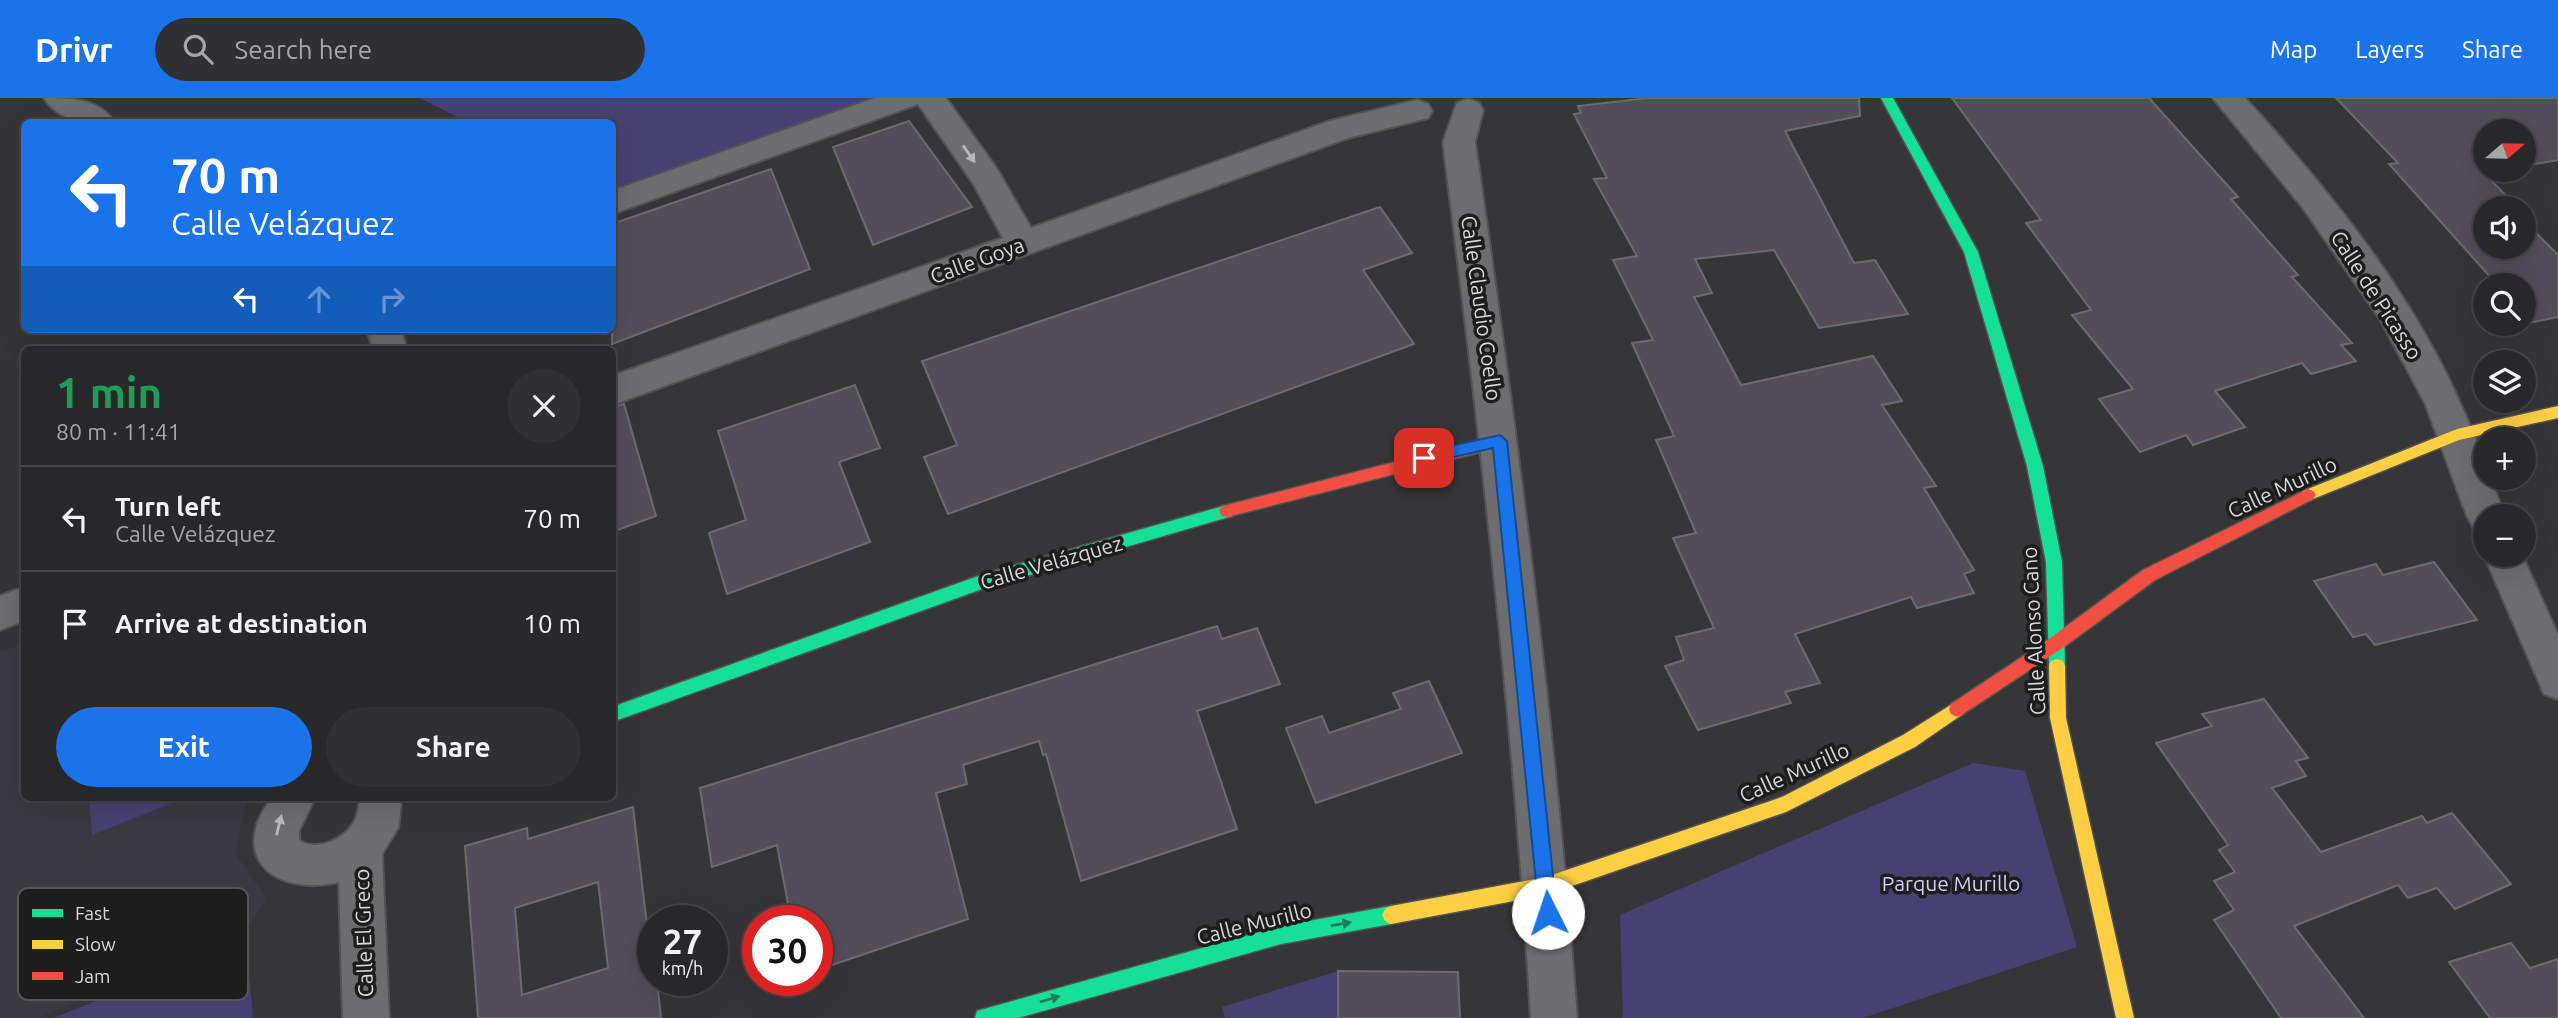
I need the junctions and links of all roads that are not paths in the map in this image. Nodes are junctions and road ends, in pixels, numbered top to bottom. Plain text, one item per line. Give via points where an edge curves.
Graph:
1 (59, 98) edge
2 (907, 98) edge
3 (930, 98) edge
4 (1383, 98) edge
5 (1887, 98) edge
6 (2228, 98) edge
7 (1416, 108) edge
8 (1468, 117) edge
9 (93, 119) edge
10 (1341, 129) junction
11 (616, 202) edge
12 (1023, 244) junction
13 (616, 390) edge
14 (2558, 412) edge
15 (2457, 435) junction
16 (1500, 441) junction
17 (2482, 504) edge
18 (2508, 567) edge
19 (21, 605) edge
20 (0, 613) edge
21 (2055, 644) junction
22 (2558, 681) edge
23 (616, 714) edge
24 (291, 801) edge
25 (382, 801) edge
26 (360, 848) junction
27 (1546, 886) junction
28 (366, 1018) edge
29 (985, 1018) edge
30 (1554, 1018) edge
31 (2125, 1018) edge

1 - 9 street
2 - 11 street
3 -> 12 street via 986,177
4 - 10 street, Calle Goya
5 - 21 street, Calle Alonso Cano via 1971,252 2035,466 2054,562
6 - 15 street, Calle de Picasso via 2287,162 2379,290 2435,386
7 - 8 street, Calle Claudio Coello
7 - 10 street, Calle Goya
8 - 16 street, Calle Claudio Coello
10 - 12 street, Calle Goya
12 - 13 street, Calle Goya
14 - 15 street, Calle Murillo
15 - 17 street, Calle de Picasso
15 - 21 street, Calle Murillo via 2306,496 2149,575
16 - 23 street, Calle Velázquez via 1249,504 984,581
16 - 27 street, Calle Claudio Coello
18 - 22 street
19 - 20 street
21 - 27 street, Calle Murillo via 1909,741 1786,804
21 - 31 street, Calle Alonso Cano via 2058,718
26 -> 24 street via 326,866 309,869 293,865 276,844 276,829
25 - 26 street via 377,824
26 - 28 street, Calle El Greco
29 -> 27 street, Calle Murillo via 1281,935
27 - 30 street, Calle Claudio Coello

